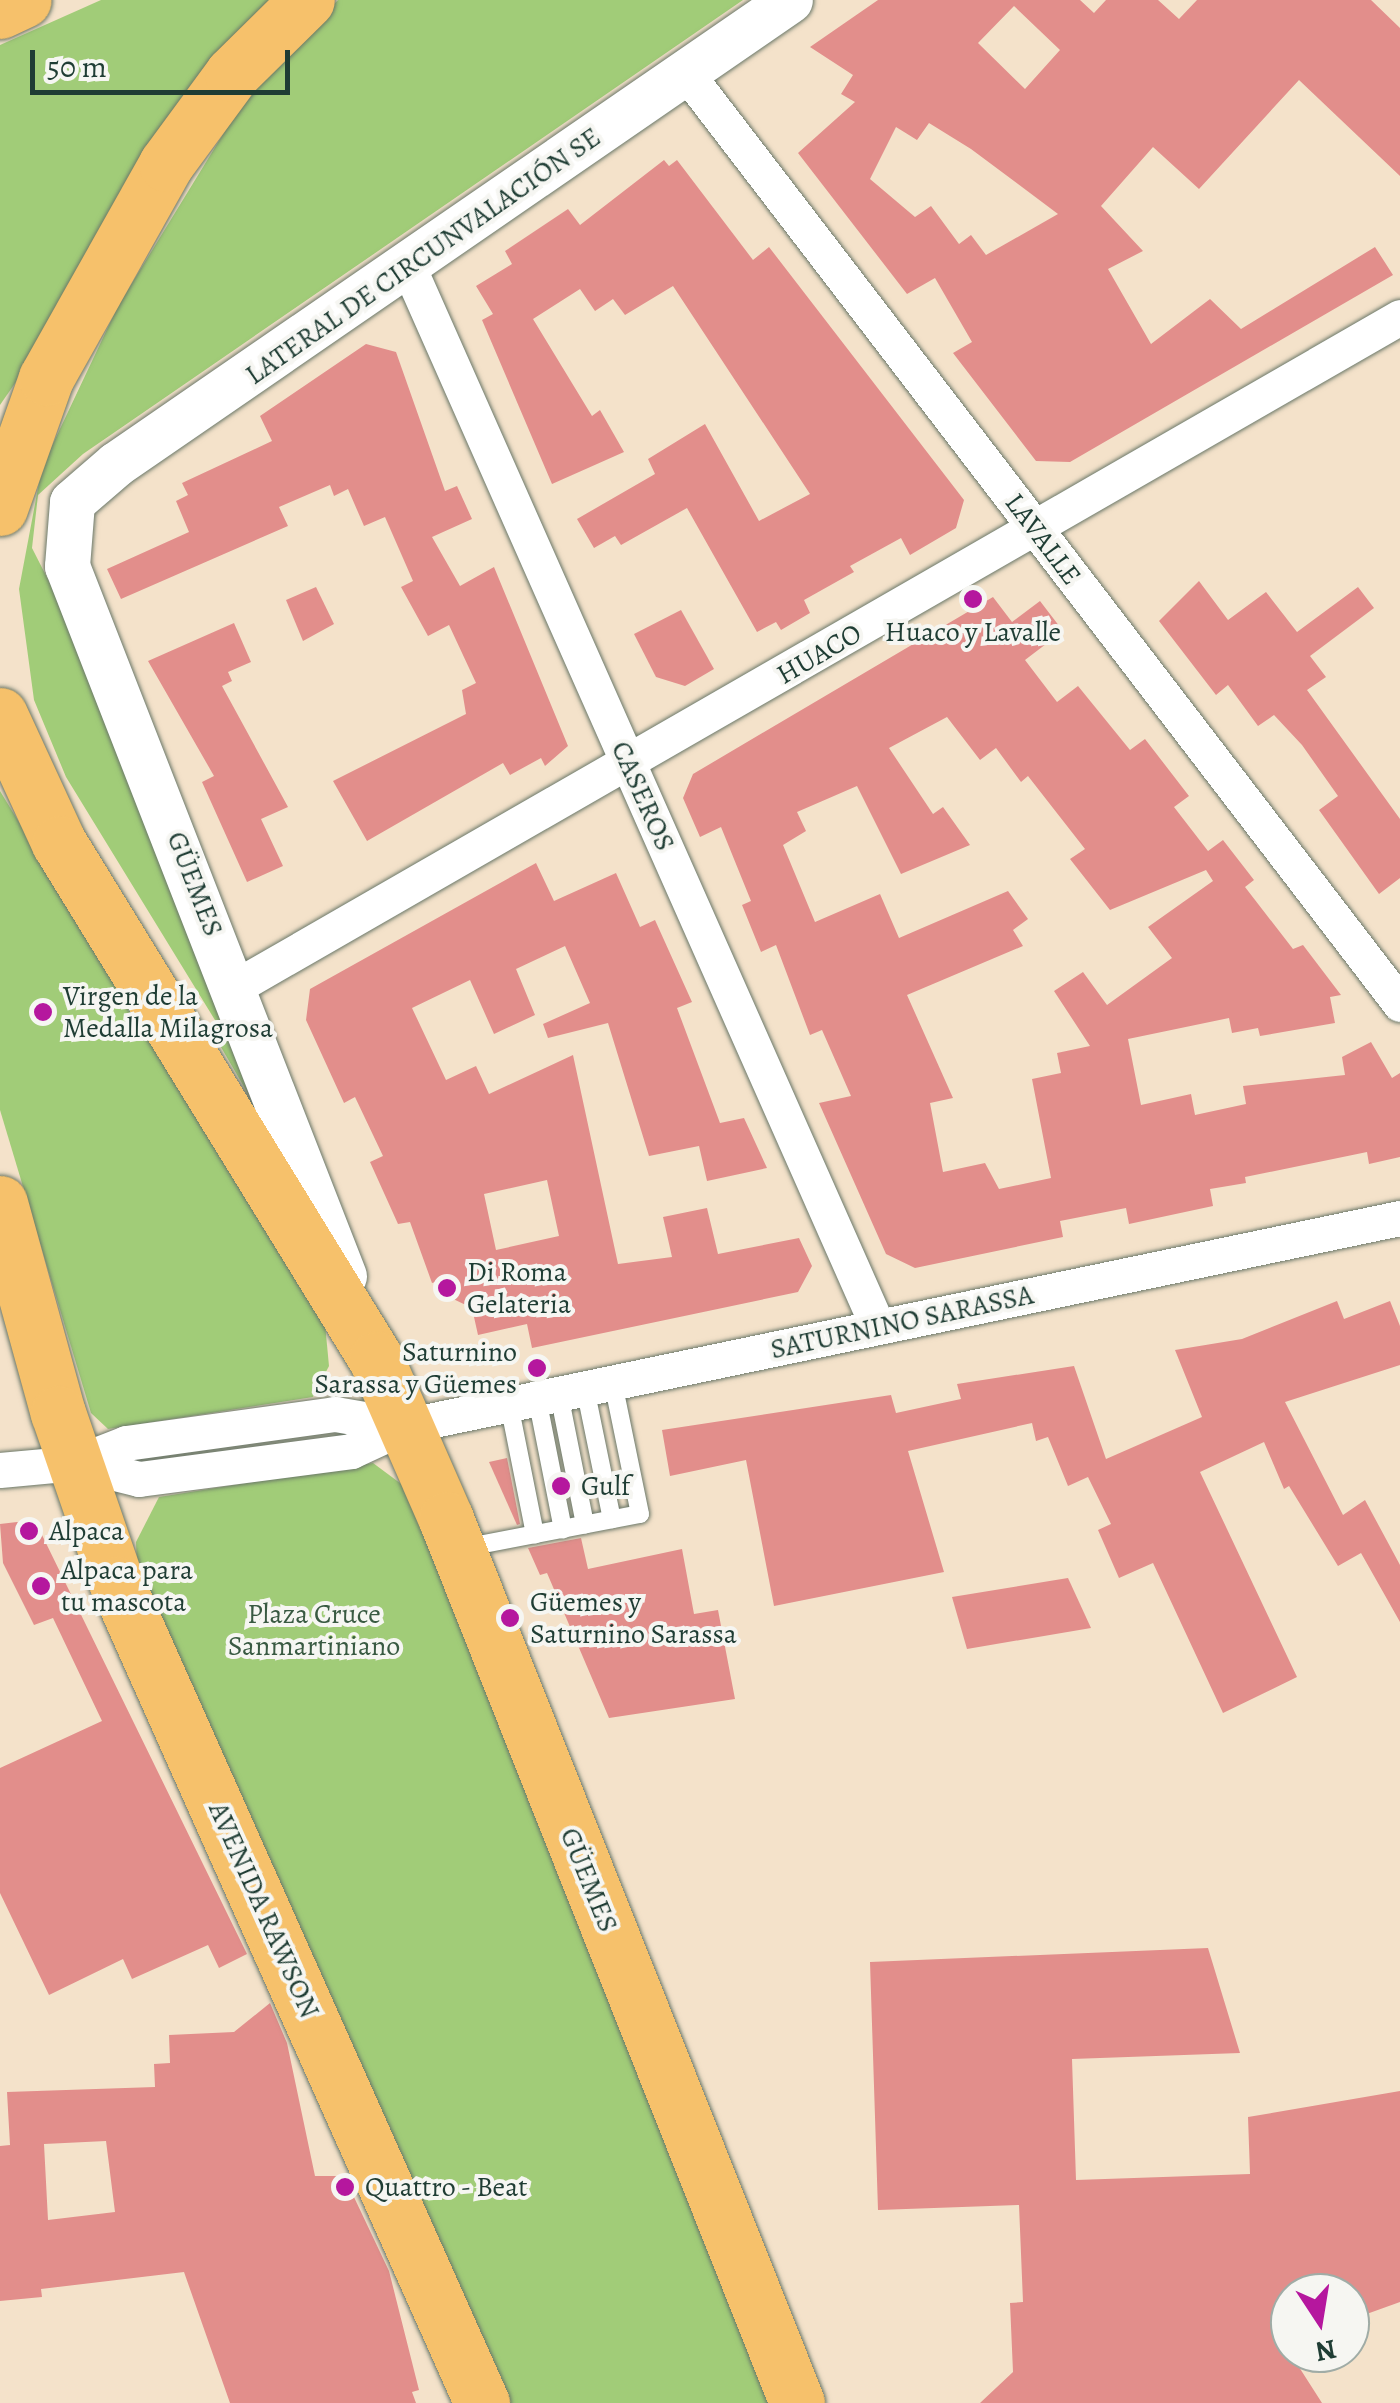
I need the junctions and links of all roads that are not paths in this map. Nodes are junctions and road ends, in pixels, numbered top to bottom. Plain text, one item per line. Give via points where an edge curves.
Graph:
1 (24, 0) edge
2 (307, 0) edge
3 (790, 0) edge
4 (0, 11) edge
5 (687, 74) junction
6 (408, 266) junction
7 (1400, 316) edge
8 (0, 508) edge
9 (68, 521) joint
10 (1035, 528) junction
11 (0, 714) edge
12 (628, 763) junction
13 (235, 987) junction
14 (1400, 1004) edge
15 (0, 1203) edge
16 (1400, 1218) edge
17 (0, 1300) edge
18 (878, 1327) junction
19 (376, 1359) junction
20 (557, 1394) junction
21 (405, 1426) junction
22 (67, 1438) junction
23 (0, 1470) edge
24 (598, 1522) junction
25 (551, 1531) junction
26 (458, 1550) junction
27 (482, 2403) edge
28 (797, 2403) edge

1 - 4 main road
2 - 8 main road via 232,74 166,164 46,378
3 - 5 street, LATERAL DE CIRCUNVALACIÓN SE
5 - 6 street, LATERAL DE CIRCUNVALACIÓN SE
5 - 10 street, LAVALLE
6 - 9 street, LATERAL DE CIRCUNVALACIÓN SE via 116,464 72,502
6 - 12 street, CASEROS
7 - 10 street, HUACO
9 - 13 street, GÜEMES via 67,566
10 - 12 street, HUACO
10 - 14 street, LAVALLE
11 - 19 main road, GÜEMES via 59,842
12 - 13 street, HUACO
12 - 18 street, CASEROS
13 - 19 street, GÜEMES
15 - 22 main road, AVENIDA RAWSON
16 - 18 street, SATURNINO SARASSA
17 - 22 street, AVENIDA RAWSON
18 - 20 street, SATURNINO SARASSA
19 - 21 main road, GÜEMES
20 - 21 street, SATURNINO SARASSA
20 - 24 lane
20 - 24 lane
20 - 24 lane via 640,1514
20 - 25 lane
20 - 25 lane
21 - 22 street, SATURNINO SARASSA via 334,1414 126,1443
21 - 26 main road, GÜEMES
22 - 23 street, SATURNINO SARASSA
22 - 27 main road, AVENIDA RAWSON via 116,1584
24 - 25 lane
25 - 26 lane
26 - 28 main road, GÜEMES

